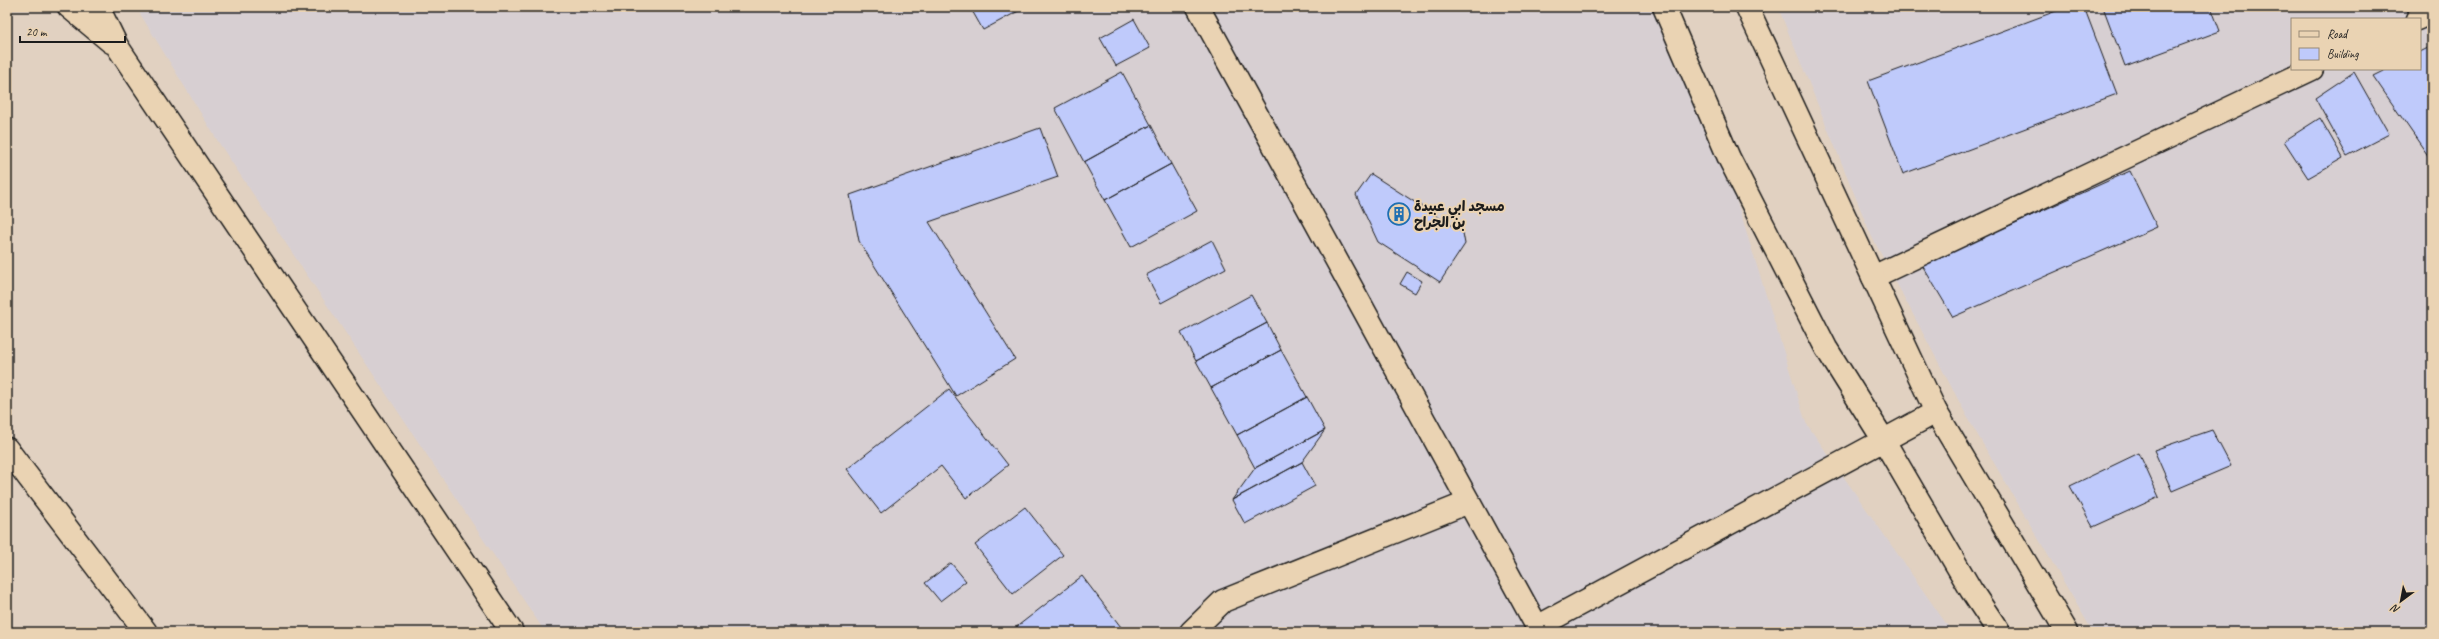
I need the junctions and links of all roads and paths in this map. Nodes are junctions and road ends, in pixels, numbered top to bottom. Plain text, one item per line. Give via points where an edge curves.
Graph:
1 (69, 7) edge
2 (98, 7) edge
3 (1198, 7) edge
4 (1664, 7) edge
5 (1747, 7) edge
6 (2432, 12) edge
7 (2419, 18) edge
8 (117, 46) junction
9 (2310, 70) edge
10 (1873, 277) junction
11 (1936, 412) junction
12 (1883, 439) junction
13 (7, 449) edge
14 (1469, 502) junction
15 (1538, 629) edge
16 (146, 632) edge
17 (512, 632) edge
18 (1191, 632) edge
19 (1999, 632) edge
20 (2067, 632) edge

1 - 8 street
2 - 8 street
3 - 14 street
4 - 12 street via 1729,158 1826,348
5 - 10 street
6 - 7 street
8 - 17 street
9 - 10 street
10 - 11 street
11 - 12 street
11 - 20 street
12 - 15 street
12 - 19 street via 1971,590
13 - 16 street
14 - 15 street
14 - 18 street via 1223,601

